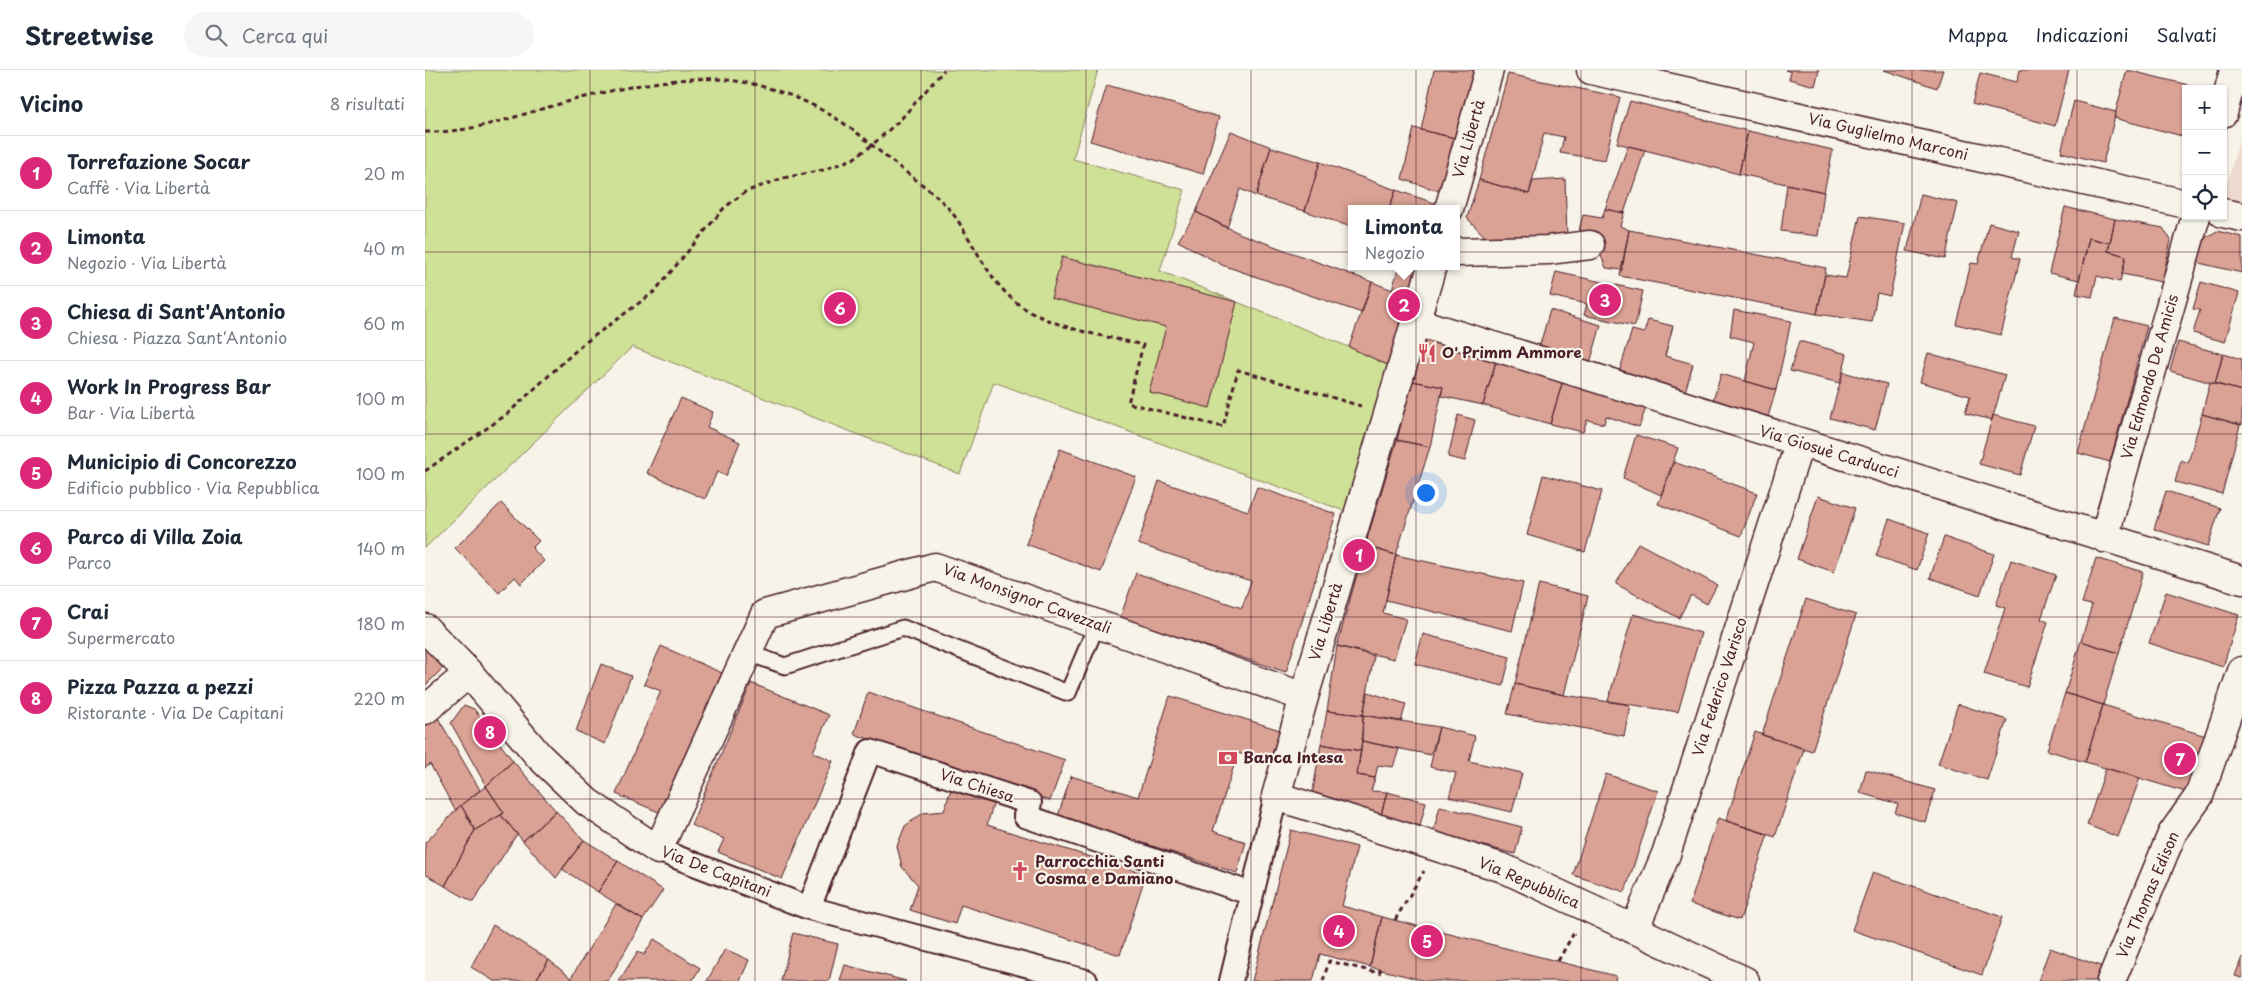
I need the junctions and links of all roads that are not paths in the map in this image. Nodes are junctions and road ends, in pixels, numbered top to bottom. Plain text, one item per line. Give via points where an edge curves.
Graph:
1 (1489, 70) edge
2 (1591, 70) edge
3 (2235, 70) edge
4 (2227, 99) edge
5 (2182, 203) edge
6 (1450, 205) edge
7 (2227, 214) edge
8 (2242, 217) edge
9 (2195, 220) edge
10 (1591, 245) dead end
11 (1460, 252) edge
12 (1431, 270) edge
13 (1416, 322) junction
14 (1800, 442) junction
15 (2104, 538) junction
16 (2242, 580) edge
17 (1097, 624) junction
18 (425, 628) edge
19 (747, 653) junction
20 (2242, 671) edge
21 (469, 673) junction
22 (1303, 696) junction
23 (425, 710) edge
24 (1277, 796) junction
25 (658, 850) junction
26 (1252, 894) junction
27 (809, 908) junction
28 (1634, 930) junction
29 (1086, 981) edge
30 (1231, 981) edge
31 (1745, 981) edge
32 (2111, 981) edge

1 - 6 street, Via Libertà
2 - 5 street, Via Guglielmo Marconi
3 - 4 street
7 - 8 street
9 - 15 street, Via Edmondo De Amicis
10 - 11 street via 1548,250
12 - 13 street, Via Libertà
13 - 14 street, Via Giosuè Carducci
13 - 22 street, Via Libertà
14 - 15 street, Via Giosuè Carducci
14 - 28 street, Via Federico Varisco via 1666,854
15 - 16 street, Via Giosuè Carducci
17 - 19 street, Via Monsignor Cavezzali via 935,566 765,614
17 - 19 lane via 1068,693 903,628 785,666
17 - 22 street, Via Monsignor Cavezzali
18 - 21 street, Via De Capitani
19 - 25 street, Via Monsignor Cavezzali
20 - 32 street, Via Thomas Edison via 2199,796 2172,834
21 - 23 street
21 - 25 street, Via De Capitani via 539,756 587,802
22 - 24 street, Via Libertà
24 - 26 street, Via Libertà
24 - 28 street, Via Repubblica via 1503,868
25 - 27 street, Via De Capitani
26 - 27 street, Via Chiesa via 1025,816 1030,803 870,751
26 - 30 street, Via Libertà
27 - 29 street, Via De Capitani
28 - 31 street, Via Repubblica

